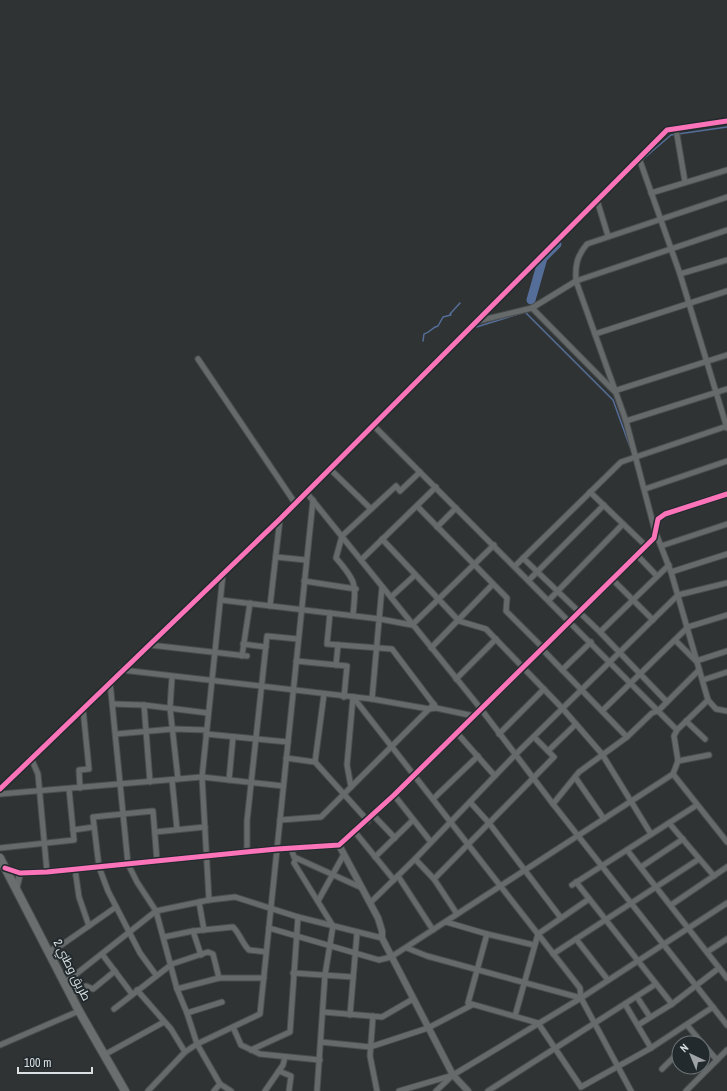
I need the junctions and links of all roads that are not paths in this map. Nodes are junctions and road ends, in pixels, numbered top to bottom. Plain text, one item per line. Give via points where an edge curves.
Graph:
1 (727, 121) edge
2 (676, 133) junction
3 (639, 158) junction
4 (727, 170) edge
5 (685, 182) junction
6 (651, 193) junction
7 (727, 197) edge
8 (597, 200) junction
9 (660, 219) junction
10 (727, 230) edge
11 (608, 236) junction
12 (671, 249) junction
13 (727, 260) edge
14 (680, 274) junction
15 (576, 280) junction
16 (727, 291) edge
17 (688, 303) junction
18 (532, 308) junction
19 (477, 321) junction
20 (595, 334) junction
21 (727, 355) edge
22 (198, 359) dead end
23 (706, 362) junction
24 (727, 389) edge
25 (614, 391) junction
26 (715, 393) junction
27 (626, 421) junction
28 (373, 425) junction
29 (727, 427) edge
30 (636, 456) junction
31 (727, 461) edge
32 (330, 469) junction
33 (420, 472) junction
34 (436, 487) junction
35 (645, 489) junction
36 (306, 492) junction
37 (590, 492) junction
38 (727, 494) edge
39 (312, 500) junction
40 (295, 503) junction
41 (604, 505) junction
42 (416, 506) junction
43 (456, 508) junction
44 (371, 509) junction
45 (280, 518) junction
46 (623, 524) junction
47 (727, 524) edge
48 (437, 527) junction
49 (656, 531) junction
50 (342, 536) junction
51 (382, 539) junction
52 (494, 545) junction
53 (646, 546) junction
54 (661, 546) junction
55 (727, 554) edge
56 (637, 555) junction
57 (276, 557) junction
58 (523, 558) junction
59 (306, 560) junction
60 (360, 560) junction
61 (474, 564) junction
62 (669, 565) junction
63 (515, 566) junction
64 (538, 572) junction
65 (672, 572) junction
66 (223, 574) junction
67 (415, 575) junction
68 (657, 576) junction
69 (612, 579) junction
70 (529, 580) junction
71 (304, 581) junction
72 (727, 583) edge
73 (493, 584) junction
74 (382, 587) junction
75 (356, 589) junction
76 (558, 591) junction
77 (678, 595) junction
78 (391, 597) junction
79 (438, 599) junction
80 (221, 600) junction
81 (549, 600) junction
82 (633, 600) junction
83 (250, 603) junction
84 (270, 606) junction
85 (301, 609) junction
86 (579, 612) junction
87 (330, 613) junction
88 (353, 615) junction
89 (727, 615) edge
90 (380, 619) junction
91 (653, 620) junction
92 (459, 621) junction
93 (570, 621) junction
94 (412, 625) junction
95 (688, 627) junction
96 (600, 632) junction
97 (298, 639) junction
98 (496, 639) junction
99 (675, 640) junction
100 (591, 642) junction
101 (243, 644) junction
102 (338, 644) junction
103 (150, 645) junction
104 (266, 647) junction
105 (377, 648) junction
106 (432, 648) junction
107 (542, 649) junction
108 (727, 651) edge
109 (214, 652) junction
110 (619, 652) junction
111 (296, 660) junction
112 (696, 661) junction
113 (610, 662) junction
114 (336, 665) junction
115 (524, 667) junction
116 (122, 670) junction
117 (562, 670) junction
118 (700, 670) junction
119 (727, 672) edge
120 (640, 674) junction
121 (172, 677) junction
122 (456, 679) junction
123 (703, 680) junction
124 (110, 682) junction
125 (211, 682) junction
126 (630, 683) junction
127 (262, 688) junction
128 (544, 689) junction
129 (581, 690) junction
130 (293, 691) junction
131 (324, 694) junction
132 (344, 697) junction
133 (353, 697) junction
134 (372, 699) junction
135 (708, 700) junction
136 (667, 702) junction
137 (113, 704) junction
138 (144, 705) junction
139 (435, 706) junction
140 (170, 708) junction
141 (83, 709) junction
142 (429, 709) junction
143 (481, 709) junction
144 (563, 709) junction
145 (658, 710) junction
146 (602, 711) junction
147 (727, 711) edge
148 (208, 713) junction
149 (474, 716) junction
150 (686, 720) junction
151 (576, 724) junction
152 (173, 729) junction
153 (677, 730) junction
154 (146, 732) junction
155 (206, 732) junction
156 (457, 733) junction
157 (116, 734) junction
158 (499, 734) junction
159 (233, 737) junction
160 (534, 737) junction
161 (627, 737) junction
162 (257, 739) junction
163 (705, 739) dead end
164 (288, 742) junction
165 (391, 746) junction
166 (548, 751) junction
167 (602, 754) junction
168 (515, 755) junction
169 (709, 755) dead end
170 (478, 756) junction
171 (31, 758) junction
172 (286, 758) junction
173 (678, 761) junction
174 (315, 762) junction
175 (673, 774) junction
176 (414, 775) junction
177 (495, 776) junction
178 (202, 777) junction
179 (575, 777) junction
180 (533, 778) junction
181 (178, 779) junction
182 (172, 780) junction
183 (229, 780) junction
184 (150, 782) junction
185 (251, 782) junction
186 (121, 785) junction
187 (283, 786) junction
188 (351, 787) junction
189 (80, 788) junction
190 (0, 789) edge
191 (69, 789) junction
192 (40, 791) junction
193 (0, 794) edge
194 (344, 794) junction
195 (394, 795) junction
196 (433, 799) junction
197 (631, 801) junction
198 (470, 802) junction
199 (553, 804) junction
200 (697, 805) junction
201 (124, 814) junction
202 (373, 815) junction
203 (604, 819) junction
204 (280, 820) junction
205 (413, 820) junction
206 (368, 821) junction
207 (451, 822) junction
208 (489, 823) junction
209 (669, 823) junction
210 (205, 826) junction
211 (94, 827) junction
212 (178, 829) junction
213 (73, 830) junction
214 (155, 832) junction
215 (355, 832) junction
216 (651, 834) junction
217 (578, 836) junction
218 (395, 838) junction
219 (683, 839) junction
220 (431, 842) junction
221 (727, 842) edge
222 (44, 843) junction
223 (468, 844) junction
224 (339, 845) junction
225 (0, 848) edge
226 (291, 848) junction
227 (277, 849) junction
228 (628, 850) junction
229 (247, 852) junction
230 (208, 855) junction
231 (343, 856) junction
232 (375, 857) junction
233 (0, 858) edge
234 (296, 858) junction
235 (699, 858) junction
236 (415, 859) junction
237 (158, 861) junction
238 (128, 864) junction
239 (602, 866) junction
240 (99, 867) junction
241 (641, 867) junction
242 (727, 867) edge
243 (5, 868) junction
244 (75, 869) junction
245 (525, 870) junction
246 (47, 872) junction
247 (20, 873) junction
248 (333, 874) junction
249 (714, 876) junction
250 (396, 878) junction
251 (434, 879) junction
252 (501, 886) junction
253 (360, 887) junction
254 (656, 887) junction
255 (16, 890) junction
256 (589, 899) junction
257 (209, 900) junction
258 (318, 901) junction
259 (199, 902) junction
260 (370, 903) junction
261 (631, 903) junction
262 (727, 903) edge
263 (671, 905) junction
264 (116, 907) junction
265 (271, 909) junction
266 (156, 911) junction
267 (457, 914) junction
268 (298, 917) junction
269 (560, 918) junction
270 (605, 920) junction
271 (446, 922) junction
272 (89, 926) junction
273 (333, 926) junction
274 (269, 928) junction
275 (688, 928) junction
276 (204, 930) junction
277 (433, 930) junction
278 (128, 931) junction
279 (193, 931) junction
280 (357, 932) junction
281 (488, 934) junction
282 (538, 934) junction
283 (296, 935) junction
284 (164, 937) junction
285 (382, 938) junction
286 (576, 939) junction
287 (727, 939) edge
288 (663, 944) junction
289 (329, 945) junction
290 (534, 945) junction
291 (407, 948) junction
292 (49, 951) junction
293 (266, 952) junction
294 (356, 952) junction
295 (707, 952) junction
296 (102, 954) junction
297 (553, 954) junction
298 (201, 955) junction
299 (392, 957) junction
300 (638, 961) junction
301 (172, 964) junction
302 (719, 968) junction
303 (477, 969) junction
304 (115, 971) junction
305 (293, 973) junction
306 (156, 975) junction
307 (325, 975) junction
308 (353, 976) junction
309 (219, 978) junction
310 (264, 978) junction
311 (727, 978) edge
312 (608, 980) junction
313 (66, 982) junction
314 (524, 984) junction
315 (656, 984) junction
316 (696, 986) junction
317 (177, 989) junction
318 (137, 990) junction
319 (132, 994) junction
320 (72, 995) junction
321 (637, 997) junction
322 (581, 998) junction
323 (413, 999) junction
324 (222, 1002) dead end
325 (625, 1004) junction
326 (672, 1004) junction
327 (472, 1005) junction
328 (713, 1007) junction
329 (114, 1009) dead end
330 (80, 1011) junction
331 (323, 1012) junction
332 (187, 1013) junction
333 (350, 1015) junction
334 (373, 1016) junction
335 (515, 1016) junction
336 (650, 1017) junction
337 (164, 1022) junction
338 (538, 1023) junction
339 (595, 1023) junction
340 (687, 1024) junction
341 (638, 1025) junction
342 (727, 1025) edge
343 (233, 1027) junction
344 (428, 1028) junction
345 (695, 1035) edge
346 (321, 1042) junction
347 (197, 1044) junction
348 (0, 1045) edge
349 (370, 1046) junction
350 (555, 1048) junction
351 (651, 1048) junction
352 (251, 1050) junction
353 (727, 1050) edge
354 (185, 1052) junction
355 (711, 1054) edge
356 (104, 1055) junction
357 (285, 1057) junction
358 (320, 1060) junction
359 (671, 1060) edge
360 (717, 1060) junction
361 (618, 1067) junction
362 (662, 1069) dead end
363 (279, 1071) junction
364 (453, 1075) junction
365 (220, 1084) junction
366 (125, 1091) edge
367 (148, 1091) edge
368 (214, 1091) edge
369 (231, 1091) edge
370 (266, 1091) edge
371 (289, 1091) edge
372 (317, 1091) edge
373 (377, 1091) edge
374 (399, 1091) edge
375 (436, 1091) edge
376 (468, 1091) edge
377 (488, 1091) edge
378 (631, 1091) edge
379 (686, 1091) edge

1 - 2 street
2 - 3 street via 667,130
2 - 5 street
3 - 6 street
3 - 8 street
4 - 5 street
5 - 6 street
6 - 9 street
7 - 9 street
8 - 11 street
8 - 19 street
9 - 11 street
9 - 12 street
10 - 12 street
11 - 15 street via 586,244 579,254 575,268
12 - 14 street
12 - 15 street
13 - 14 street
14 - 17 street
15 - 18 street
15 - 20 street
16 - 17 street
17 - 20 street
17 - 23 street
18 - 19 street
18 - 25 street
19 - 28 street
20 - 25 street
21 - 23 street
22 - 40 street
23 - 25 street
23 - 26 street
24 - 26 street
25 - 27 street
26 - 27 street
26 - 29 street
27 - 30 street
28 - 32 street
28 - 33 street
29 - 30 street
30 - 35 street
30 - 37 street via 620,462
31 - 35 street
32 - 36 street
32 - 44 street
33 - 34 street
33 - 44 street via 400,491 396,486
34 - 42 street
34 - 43 street
35 - 49 street
36 - 39 street
36 - 40 street
37 - 41 street
37 - 58 street
38 - 49 street via 665,514 658,519
39 - 50 street
39 - 59 street
40 - 45 street
41 - 46 street
41 - 64 street
42 - 48 street
42 - 51 street
43 - 48 street
43 - 52 street
44 - 50 street
45 - 57 street
45 - 66 street
46 - 53 street
46 - 76 street
47 - 54 street
48 - 61 street
49 - 53 street via 654,538
49 - 54 street
50 - 60 street
50 - 75 street via 336,558 349,574
51 - 60 street
51 - 67 street
52 - 61 street
52 - 63 street
53 - 56 street
54 - 62 street
55 - 65 street
56 - 68 street
56 - 69 street
57 - 59 street
57 - 84 street
58 - 63 street
58 - 64 street
59 - 71 street
60 - 74 street
61 - 73 street
61 - 79 street
62 - 65 street
62 - 68 street
63 - 70 street
64 - 70 street
64 - 76 street
65 - 77 street
66 - 80 street
66 - 103 street
67 - 78 street
67 - 79 street
68 - 82 street
69 - 82 street
69 - 86 street
70 - 81 street
71 - 75 street
71 - 85 street
72 - 77 street
73 - 92 street
73 - 107 street via 507,598 506,611
74 - 78 street
74 - 90 street
75 - 88 street
76 - 81 street
76 - 86 street
77 - 91 street
77 - 95 street
78 - 94 street
79 - 92 street
79 - 94 street
80 - 83 street
80 - 109 street
81 - 93 street
82 - 91 street
82 - 96 street
83 - 84 street
83 - 101 street
84 - 85 street
85 - 87 street
85 - 97 street
86 - 93 street
86 - 96 street
87 - 88 street
87 - 102 street via 327,644
88 - 90 street
89 - 95 street
90 - 94 street
90 - 105 street
91 - 110 street
92 - 98 street via 486,629
92 - 106 street
93 - 100 street
93 - 107 street
94 - 106 street
95 - 99 street
95 - 112 street
96 - 110 street
97 - 104 street via 267,636
97 - 111 street
98 - 115 street
98 - 122 street
99 - 112 street
99 - 120 street
100 - 113 street
100 - 117 street
101 - 104 street
101 - 109 street via 244,656
102 - 105 street
102 - 114 street
103 - 109 street
103 - 116 street
104 - 127 street
105 - 134 street
105 - 139 street via 392,649
106 - 122 street
107 - 115 street
107 - 117 street
108 - 112 street
109 - 125 street
110 - 113 street
110 - 120 street
111 - 114 street
111 - 130 street
112 - 118 street
113 - 126 street
113 - 129 street
114 - 132 street via 348,666
115 - 128 street
115 - 143 street
116 - 121 street
116 - 124 street
117 - 129 street
118 - 123 street
118 - 136 street
119 - 123 street
120 - 126 street
120 - 136 street
121 - 125 street
121 - 140 street
122 - 143 street
123 - 135 street
124 - 137 street
124 - 141 street
125 - 127 street
125 - 148 street
126 - 145 street
126 - 146 street
127 - 130 street
127 - 162 street
128 - 144 street
128 - 158 street
129 - 144 street
129 - 146 street
130 - 131 street
130 - 164 street
131 - 132 street
131 - 174 street
132 - 133 street
133 - 134 street
133 - 165 street
133 - 188 street via 347,765
134 - 142 street
135 - 147 street via 716,709
135 - 150 street
136 - 145 street
137 - 138 street
137 - 157 street
138 - 140 street
138 - 154 street
139 - 142 street
139 - 149 street
140 - 148 street
140 - 152 street
141 - 171 street
141 - 189 street via 89,769 79,770
142 - 165 street
143 - 149 street
143 - 158 street
144 - 151 street
144 - 160 street
145 - 153 street
145 - 161 street
146 - 161 street
148 - 155 street
149 - 156 street
150 - 153 street
150 - 163 street
151 - 166 street
151 - 167 street
152 - 154 street
152 - 155 street
152 - 181 street
153 - 173 street via 674,736
154 - 157 street
154 - 184 street
155 - 159 street
155 - 178 street
156 - 170 street
156 - 176 street
157 - 186 street
158 - 168 street
159 - 162 street
159 - 183 street
160 - 166 street
160 - 168 street
161 - 167 street
162 - 164 street
162 - 185 street
164 - 172 street
165 - 176 street
165 - 188 street
166 - 180 street via 554,757
167 - 179 street
167 - 197 street
168 - 177 street
168 - 180 street
169 - 173 street
170 - 177 street
170 - 196 street
171 - 190 street
171 - 192 street via 38,774
172 - 174 street
172 - 187 street
173 - 175 street
174 - 194 street
175 - 197 street
175 - 200 street
176 - 195 street
176 - 196 street
177 - 198 street
178 - 181 street
178 - 183 street
178 - 210 street
179 - 199 street
179 - 203 street
180 - 199 street
180 - 208 street
181 - 182 street
182 - 184 street
182 - 212 street
183 - 185 street
184 - 186 street
185 - 187 street
185 - 229 street
186 - 189 street
186 - 201 street
187 - 204 street
188 - 194 street
189 - 191 street
191 - 192 street
191 - 213 street
192 - 193 street
192 - 222 street
194 - 204 street via 321,817
194 - 206 street
195 - 202 street
195 - 205 street
196 - 207 street
197 - 203 street
197 - 216 street
198 - 207 street
198 - 208 street
199 - 217 street
200 - 209 street
200 - 221 street
201 - 211 street via 94,817
201 - 214 street via 153,811
201 - 238 street
202 - 206 street
202 - 218 street
203 - 217 street
204 - 227 street
205 - 218 street
205 - 220 street
206 - 215 street
207 - 220 street
207 - 223 street
208 - 223 street
208 - 245 street
209 - 216 street
209 - 219 street
210 - 212 street
210 - 230 street
211 - 213 street
211 - 240 street
212 - 214 street
213 - 222 street via 74,840
214 - 237 street
215 - 224 street
215 - 232 street
216 - 228 street
217 - 239 street
217 - 245 street
218 - 232 street
219 - 235 street
219 - 241 street
220 - 236 street
222 - 225 street
222 - 246 street
223 - 251 street
223 - 252 street
224 - 226 street
224 - 231 street
226 - 227 street
226 - 234 street
227 - 229 street
227 - 265 street
228 - 239 street
228 - 241 street
229 - 230 street
230 - 237 street
230 - 257 street
231 - 248 street
231 - 253 street
232 - 250 street
233 - 243 highway, طريق وطني 2
234 - 248 street
234 - 258 street via 294,863
235 - 249 street
235 - 254 street
236 - 250 street
236 - 251 street
237 - 238 street
238 - 240 street
238 - 266 street
239 - 256 street via 574,884
239 - 261 street
240 - 244 street
240 - 264 street
241 - 254 street
242 - 249 street
243 - 247 street
243 - 255 highway, طريق وطني 2
244 - 246 street
244 - 272 street via 79,897
245 - 252 street
245 - 269 street
246 - 247 street
247 - 255 street
248 - 253 street
248 - 258 street
249 - 263 street
250 - 260 street
250 - 277 street
251 - 267 street
252 - 267 street
252 - 282 street
253 - 260 street
254 - 261 street
254 - 263 street
255 - 292 highway, طريق وطني 2
256 - 269 street
256 - 270 street
257 - 259 street
257 - 265 street via 235,898
258 - 273 street
259 - 266 street
259 - 276 street
260 - 285 street via 381,925
261 - 270 street
261 - 288 street
262 - 275 street
263 - 275 street
264 - 272 street
264 - 278 street
265 - 268 street
265 - 274 street
266 - 278 street
266 - 284 street
267 - 271 street
268 - 273 street
268 - 283 street
269 - 282 street
270 - 286 street
270 - 300 street
271 - 277 street
271 - 281 street
272 - 292 street
273 - 280 street
273 - 289 street
274 - 283 street
274 - 293 street
275 - 288 street
275 - 295 street
276 - 279 street
276 - 293 street via 233,927 238,932 242,944 249,950
277 - 291 street
278 - 296 street
278 - 306 street
279 - 284 street
279 - 298 street
280 - 285 street
280 - 294 street
281 - 290 street
281 - 303 street
282 - 290 street
282 - 297 street
283 - 289 street
283 - 305 street
284 - 301 street
285 - 299 street
286 - 297 street
286 - 312 street
287 - 295 street
288 - 300 street
288 - 316 street
289 - 294 street
289 - 307 street
290 - 314 street
291 - 299 street
291 - 303 street
292 - 313 highway, طريق وطني 2
293 - 310 street
294 - 299 street via 379,960
294 - 308 street
295 - 302 street
296 - 304 street
296 - 313 street
297 - 322 street via 580,988
298 - 301 street
298 - 309 street via 212,953
299 - 323 street
300 - 312 street
300 - 315 street
301 - 306 street
301 - 317 street
302 - 311 street
302 - 316 street
303 - 314 street
303 - 327 street via 468,1004
304 - 319 street
304 - 320 street via 93,989 86,986
305 - 307 street
305 - 352 street via 290,1032
306 - 318 street
307 - 308 street
307 - 331 street
308 - 333 street
309 - 310 street
309 - 317 street
310 - 343 street via 260,1014
312 - 322 street
313 - 320 highway, طريق وطني 2
314 - 322 street
314 - 335 street
315 - 321 street
315 - 326 street
316 - 326 street
316 - 328 street
317 - 332 street
318 - 319 street
318 - 337 street
319 - 329 street
320 - 330 highway, طريق وطني 2
321 - 325 street
321 - 336 street
322 - 338 street
322 - 339 street
323 - 334 street via 382,1017
323 - 344 street
324 - 332 street
325 - 339 street
325 - 341 street
326 - 336 street
327 - 335 street
327 - 344 street
328 - 340 street
328 - 342 street
330 - 348 street
330 - 356 highway, طريق وطني 2
331 - 333 street
331 - 346 street
332 - 347 street
333 - 334 street
334 - 349 street
335 - 338 street
336 - 341 street
337 - 354 street
337 - 356 street
338 - 350 street
338 - 364 street
339 - 350 street
339 - 361 street
340 - 345 street
340 - 351 street
341 - 351 street
343 - 347 street
343 - 352 street via 241,1045
344 - 349 street
344 - 364 street
346 - 349 street
346 - 358 street
347 - 354 street
347 - 365 street
349 - 373 street
350 - 361 street via 581,1087
350 - 377 street
351 - 361 street
352 - 357 street via 260,1054
353 - 360 street
354 - 367 street
355 - 360 street
356 - 366 highway, طريق وطني 2
357 - 358 street
357 - 363 street
358 - 372 street
359 - 362 street
360 - 379 street
361 - 378 street
363 - 370 street
363 - 371 street via 291,1076
364 - 374 street
364 - 375 street
364 - 376 street
365 - 368 street
365 - 369 street

